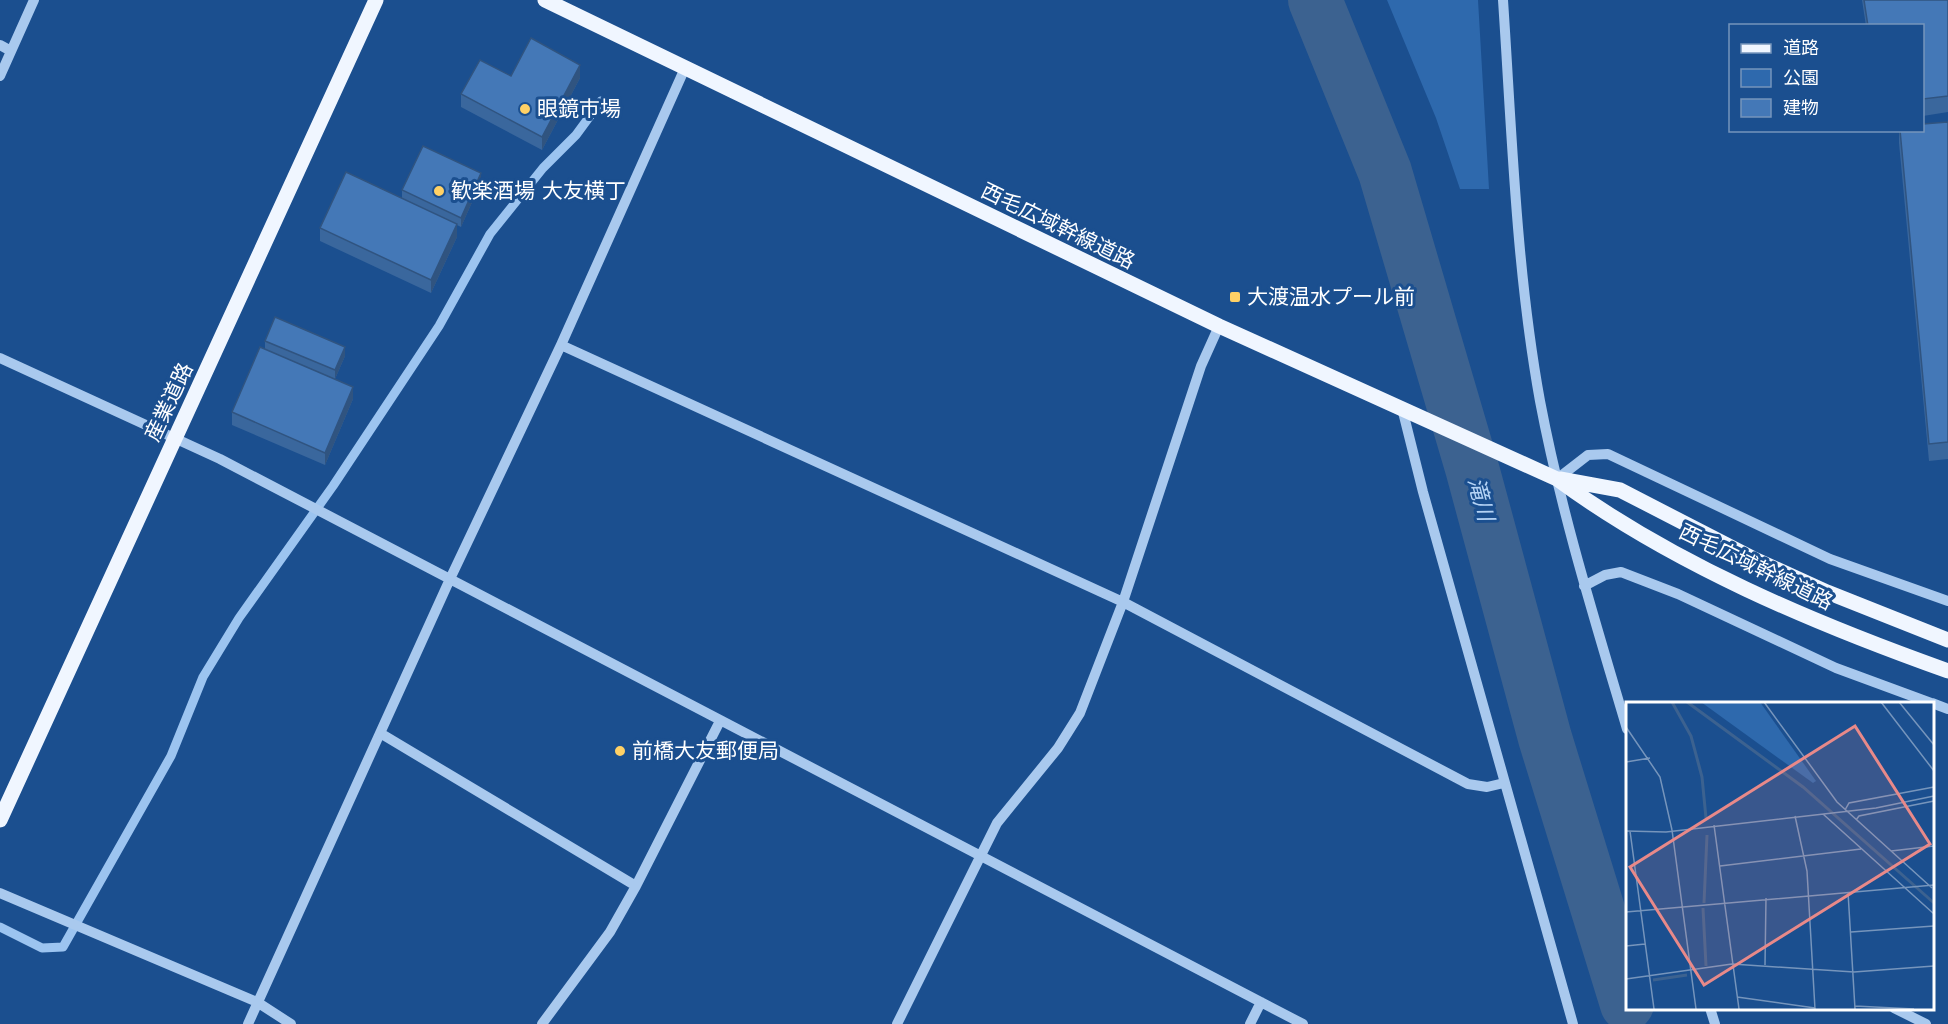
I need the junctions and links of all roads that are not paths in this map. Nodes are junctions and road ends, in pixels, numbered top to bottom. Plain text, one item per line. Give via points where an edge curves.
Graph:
1 (34, 0) edge
2 (376, 0) edge
3 (545, 0) edge
4 (1503, 0) edge
5 (0, 45) edge
6 (11, 51) junction
7 (685, 68) junction
8 (0, 76) edge
9 (1219, 326) junction
10 (561, 345) junction
11 (0, 358) edge
12 (1402, 408) junction
13 (176, 438) junction
14 (1557, 479) junction
15 (450, 579) junction
16 (1584, 586) junction
17 (1948, 601) edge
18 (1123, 602) junction
19 (1948, 640) edge
20 (1948, 671) edge
21 (1928, 702) edge
22 (1933, 704) edge
23 (1948, 709) edge
24 (720, 721) junction
25 (1626, 726) edge
26 (380, 733) junction
27 (1504, 783) junction
28 (0, 820) edge
29 (981, 856) junction
30 (636, 886) junction
31 (0, 893) edge
32 (257, 1002) junction
33 (1261, 1002) junction
34 (1710, 1009) edge
35 (1896, 1009) edge
36 (248, 1024) edge
37 (291, 1024) edge
38 (542, 1024) edge
39 (897, 1024) edge
40 (1250, 1024) edge
41 (1302, 1024) edge
42 (1573, 1024) edge
43 (1715, 1024) edge
44 (1926, 1024) edge

1 - 6 street
2 - 13 main road, 産業道路
3 - 7 main road, 西毛広域幹線道路
4 - 14 street via 1521,268 1540,401
5 - 6 street
6 - 8 street
7 - 9 main road, 西毛広域幹線道路
7 - 10 street
9 - 12 main road, 西毛広域幹線道路
9 - 18 street via 1201,366
10 - 15 street
10 - 18 street
11 - 13 street
12 - 14 main road, 西毛広域幹線道路
12 - 27 street
13 - 15 street
13 - 28 main road, 産業道路
14 - 16 street
14 - 17 street via 1588,455 1608,454 1830,559
14 - 19 main road, 西毛広域幹線道路 via 1620,490 1752,558
14 - 20 main road, 西毛広域幹線道路 via 1606,514 1804,616
15 - 24 street
15 - 26 street
16 - 21 street via 1621,572 1678,594 1836,668
16 - 25 street
18 - 27 street via 1468,784 1487,787
18 - 29 street via 1076,721 997,824
22 - 23 street
24 - 29 street
24 - 30 street
26 - 30 street
26 - 32 street
27 - 42 street
29 - 33 street
29 - 39 street
30 - 38 street via 592,958
31 - 32 street
32 - 36 street
32 - 37 street
33 - 40 street
33 - 41 street
34 - 43 street
35 - 44 street

